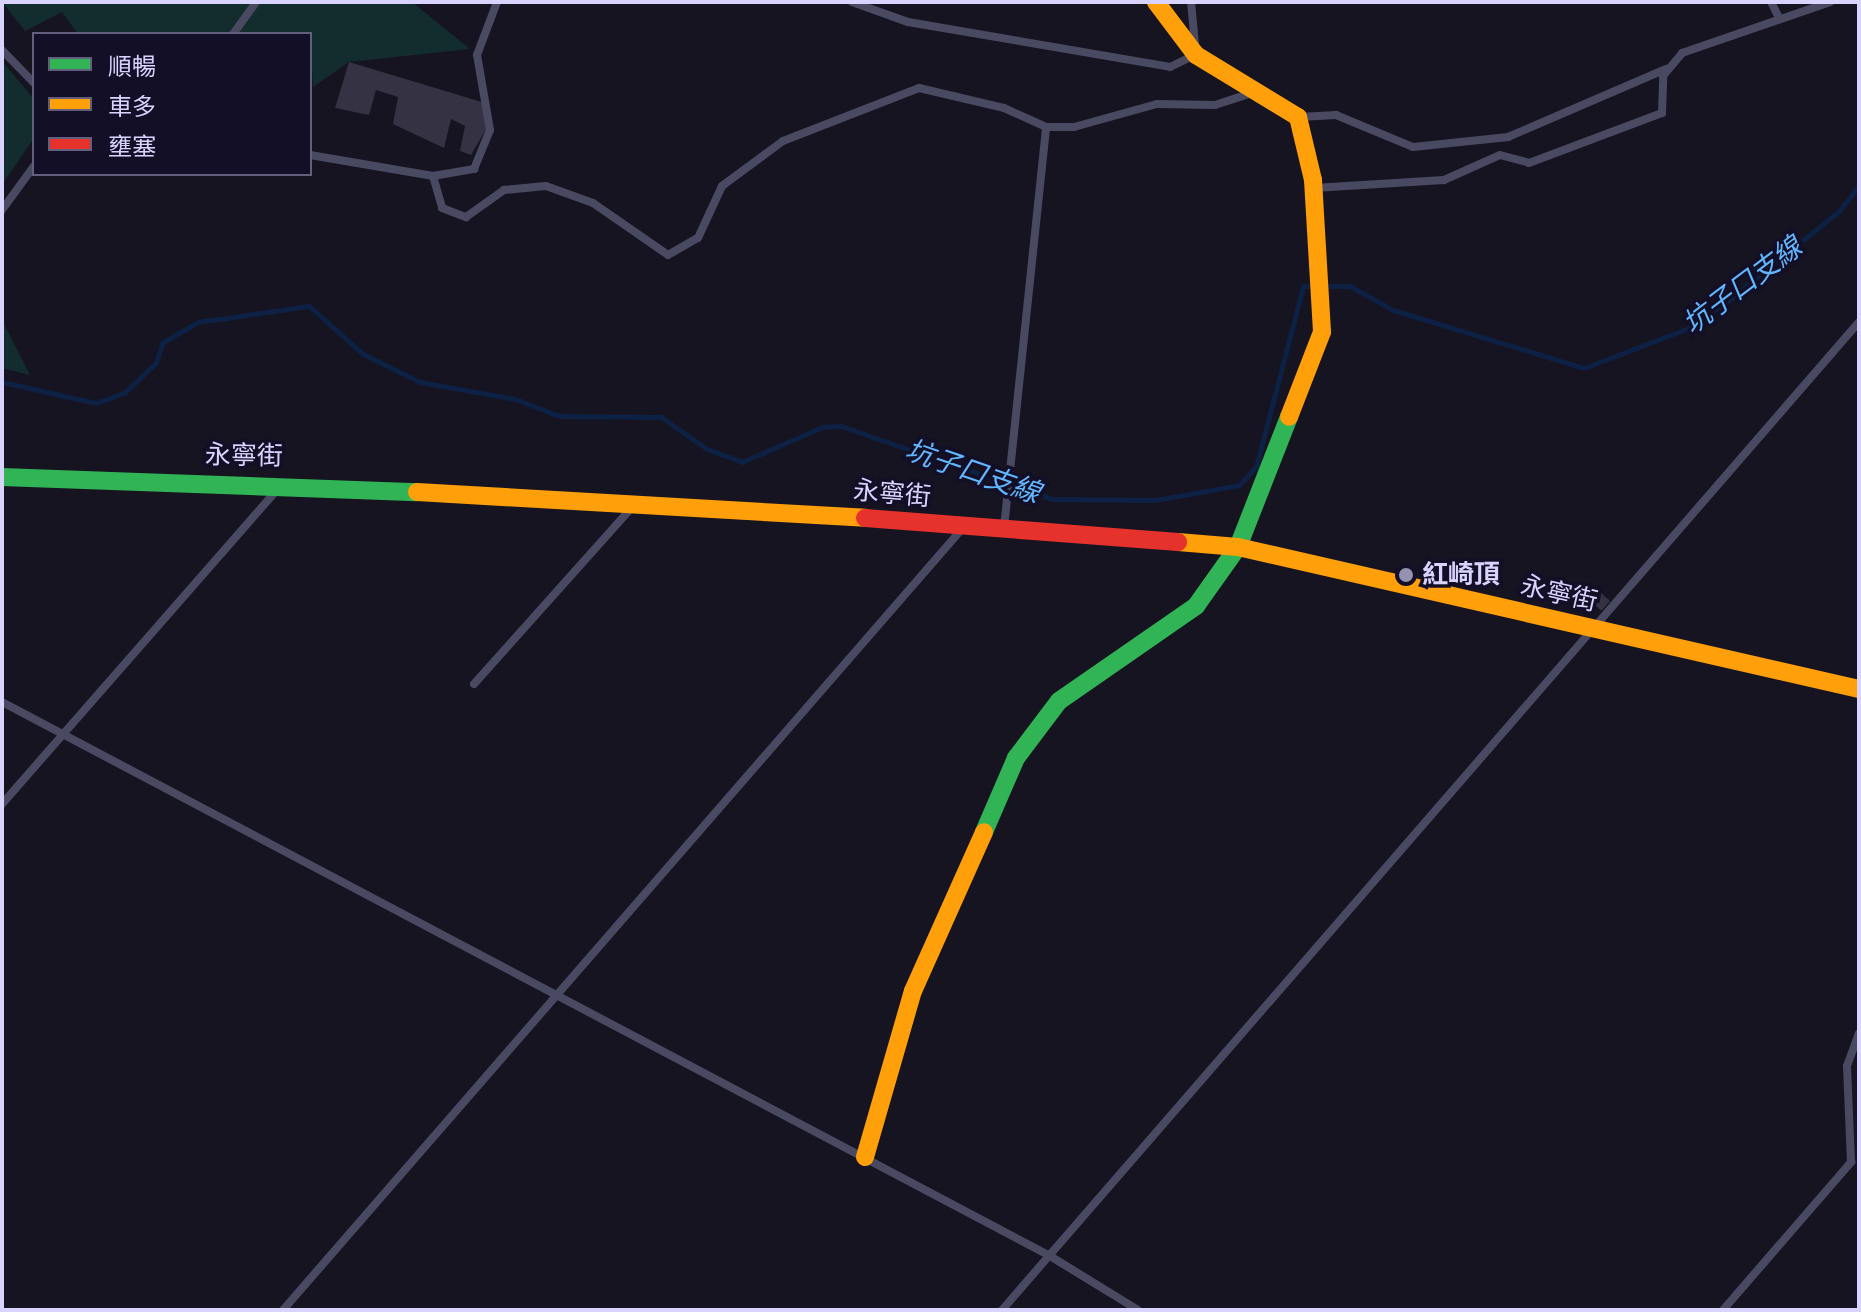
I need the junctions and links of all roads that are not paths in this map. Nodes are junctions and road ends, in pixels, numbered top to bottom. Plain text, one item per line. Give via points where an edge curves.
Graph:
1 (256, 2) edge
2 (497, 2) edge
3 (852, 2) edge
4 (1156, 2) edge
5 (1191, 2) edge
6 (1771, 2) edge
7 (1830, 2) edge
8 (1779, 18) junction
9 (234, 32) edge
10 (2, 50) edge
11 (1196, 55) junction
12 (1666, 69) junction
13 (32, 81) edge
14 (1261, 90) junction
15 (1298, 117) junction
16 (1046, 127) junction
17 (312, 155) edge
18 (32, 169) edge
19 (433, 176) junction
20 (1313, 188) junction
21 (2, 210) edge
22 (1859, 322) edge
23 (2, 477) edge
24 (283, 482) junction
25 (638, 500) junction
26 (965, 526) junction
27 (1004, 528) junction
28 (1238, 547) junction
29 (1595, 629) junction
30 (474, 684) dead end
31 (1859, 689) edge
32 (2, 702) edge
33 (61, 737) junction
34 (2, 804) edge
35 (555, 996) junction
36 (1859, 1033) edge
37 (865, 1157) junction
38 (1050, 1256) junction
39 (283, 1310) edge
40 (1002, 1310) edge
41 (1138, 1310) edge
42 (1723, 1310) edge

1 - 9 lane
2 - 19 lane via 477,55 490,130 474,169
3 - 11 lane via 908,22 1170,67
4 - 11 street
5 - 11 lane
6 - 8 lane
7 - 8 lane
8 - 12 lane via 1682,53
10 - 13 lane
11 - 14 street
12 - 15 lane via 1508,137 1413,147 1336,115
12 - 20 lane via 1662,113 1529,163 1500,155 1444,180
14 - 15 street
14 - 16 lane via 1215,105 1157,104 1100,122
15 - 20 street
16 - 19 lane via 936,91 899,93 783,141 722,186 698,238 668,255 593,203 536,184 496,194 475,215 445,211
16 - 27 lane
17 - 19 lane
18 - 21 lane
20 - 28 street via 1322,332
22 - 29 lane
23 - 24 street, 永寧街
24 - 25 street, 永寧街
24 - 33 lane
25 - 26 street, 永寧街
25 - 30 lane
26 - 27 street, 永寧街
26 - 35 lane
27 - 28 street, 永寧街
28 - 29 street, 永寧街
28 - 37 street via 1196,606 1059,701 1016,758 913,991
29 - 31 street, 永寧街
29 - 38 lane
32 - 33 lane
33 - 34 lane
33 - 35 lane
35 - 37 lane
35 - 39 lane
36 - 42 lane via 1847,1066 1851,1162
37 - 38 lane
38 - 40 lane
38 - 41 lane

